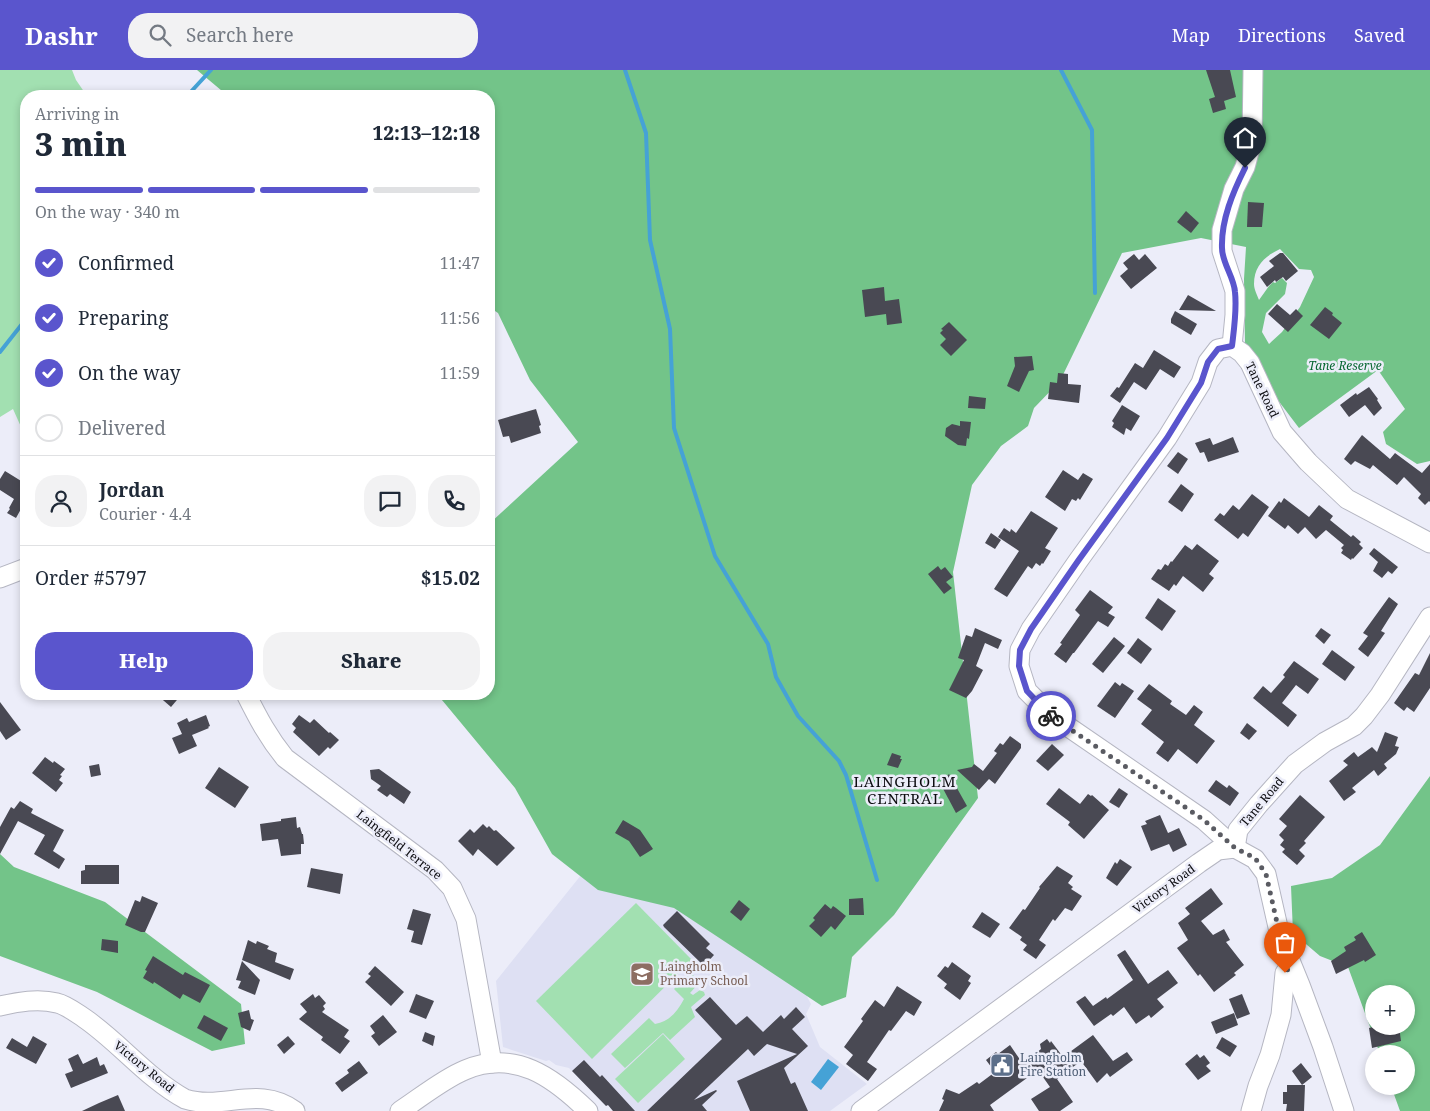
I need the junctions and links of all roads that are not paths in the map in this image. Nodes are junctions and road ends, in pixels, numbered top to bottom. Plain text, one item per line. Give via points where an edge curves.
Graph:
1 (1253, 70) edge
2 (1232, 346) junction
3 (1430, 543) edge
4 (20, 570) edge
5 (0, 578) edge
6 (1430, 617) edge
7 (249, 700) edge
8 (1235, 848) junction
9 (1291, 965) junction
10 (0, 1006) edge
11 (492, 1063) junction
12 (296, 1111) edge
13 (400, 1111) edge
14 (588, 1111) edge
15 (861, 1111) edge
16 (1251, 1111) edge
17 (1344, 1111) edge

1 - 2 street via 1252,141 1222,230 1222,251 1235,291
2 - 3 street, Tane Road via 1250,363 1282,432 1308,462 1347,499
2 - 8 street via 1218,349 1208,362 1201,383 1167,438 1031,629 1020,650 1019,666 1027,691 1051,716 1204,820
4 - 5 street
6 - 8 street, Tane Road via 1364,716 1295,764 1238,830
7 - 11 street, Laingfield Terrace via 285,758 434,870 452,888 466,919
8 - 9 street via 1255,858 1266,874 1280,936
8 - 15 street, Victory Road via 1218,850 1199,863
9 - 16 street via 1285,973 1281,1015
9 - 17 street
10 - 12 street, Victory Road via 35,1001 57,1003 73,1010 168,1088 194,1102 220,1106 267,1100
11 - 13 street via 464,1070
11 - 14 street via 513,1064 537,1071 559,1085

